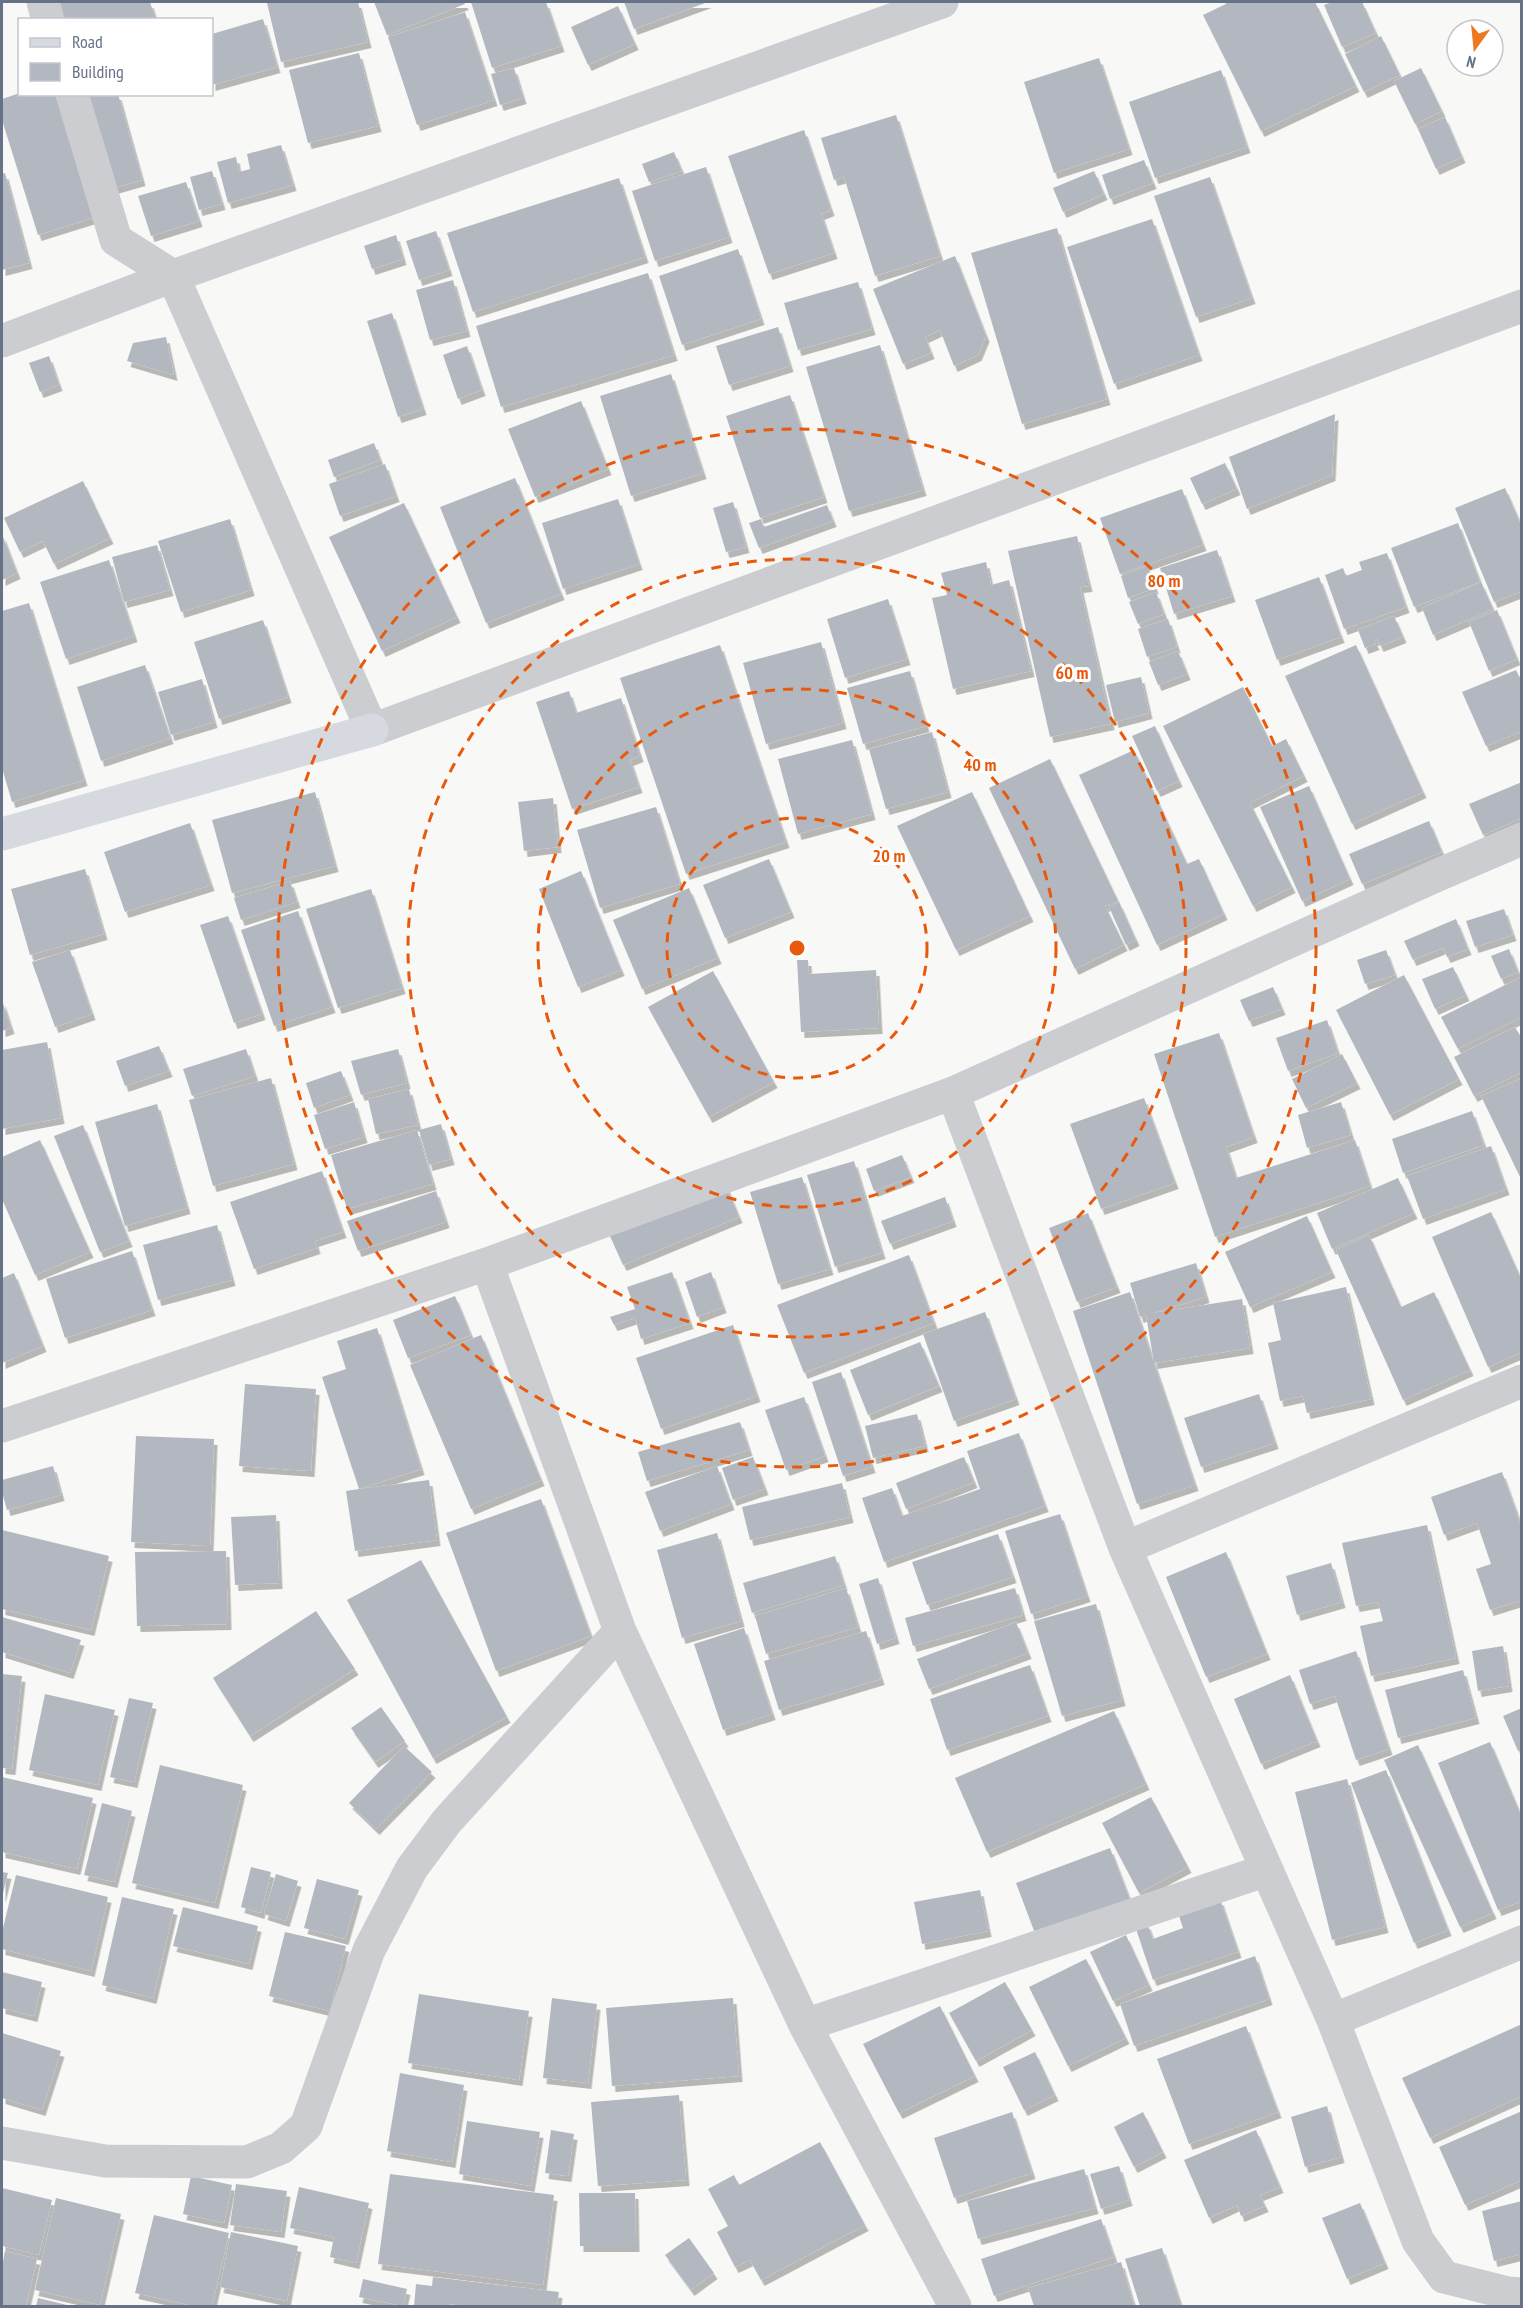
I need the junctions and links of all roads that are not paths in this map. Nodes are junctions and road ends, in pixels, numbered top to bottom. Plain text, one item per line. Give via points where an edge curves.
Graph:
1 (43, 2) edge
2 (942, 2) edge
3 (47, 18) edge
4 (73, 96) edge
5 (173, 276) junction
6 (1521, 306) edge
7 (2, 341) edge
8 (372, 730) junction
9 (2, 834) edge
10 (1521, 839) edge
11 (953, 1093) junction
12 (487, 1264) junction
13 (1521, 1381) edge
14 (2, 1426) edge
15 (1125, 1548) junction
16 (620, 1631) junction
17 (1267, 1870) junction
18 (1521, 1942) edge
19 (1333, 2020) junction
20 (804, 2025) junction
21 (2, 2143) edge
22 (1521, 2294) edge
23 (956, 2307) edge

1 - 3 street
2 - 5 street
4 - 5 street via 116,240
5 - 7 street
5 - 8 street
6 - 8 street
8 - 9 main road
10 - 11 street
11 - 12 street
11 - 15 street
12 - 14 street
12 - 16 street
13 - 15 street
15 - 17 street
16 - 20 street
16 - 21 street via 447,1821 411,1868 369,1950 306,2126 281,2148 248,2162 105,2161
17 - 19 street
17 - 20 street
18 - 19 street
19 - 22 street via 1418,2241 1444,2277
20 - 23 street

